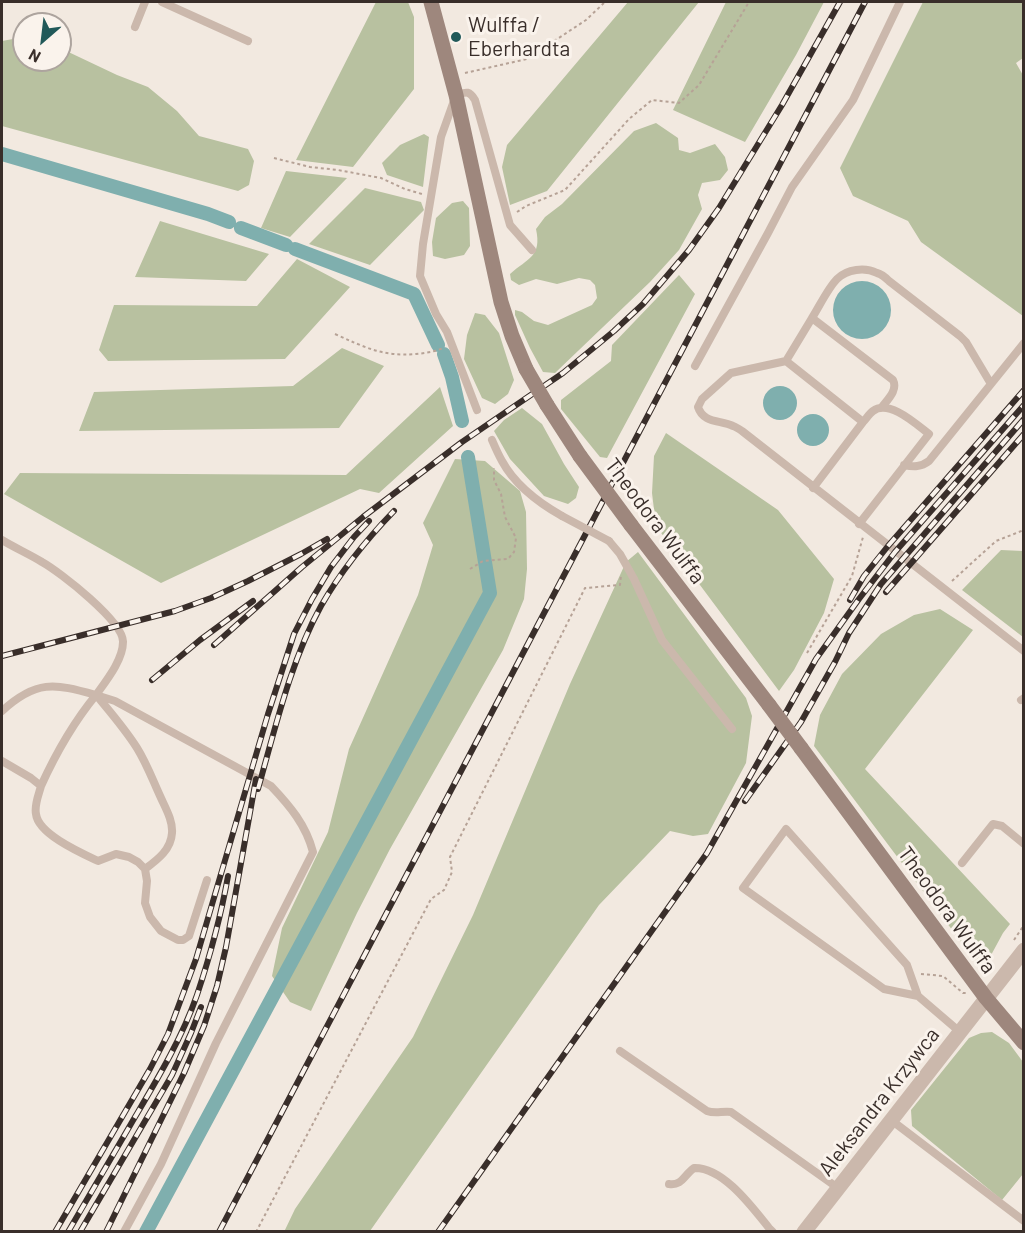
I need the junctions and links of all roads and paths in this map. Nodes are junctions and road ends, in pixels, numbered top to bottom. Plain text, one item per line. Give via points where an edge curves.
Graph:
1 (144, 2) edge
2 (162, 2) edge
3 (431, 2) edge
4 (605, 2) edge
5 (749, 2) edge
6 (900, 2) edge
7 (135, 27) dead end
8 (248, 41) dead end
9 (452, 80) junction
10 (456, 95) junction
11 (274, 158) dead end
12 (431, 196) junction
13 (508, 218) junction
14 (532, 250) dead end
15 (812, 318) junction
16 (335, 334) dead end
17 (451, 343) junction
18 (1023, 343) edge
19 (786, 360) junction
20 (695, 366) dead end
21 (991, 384) junction
22 (882, 407) junction
23 (477, 410) dead end
24 (863, 423) junction
25 (492, 440) dead end
26 (498, 454) junction
27 (904, 465) junction
28 (813, 488) junction
29 (862, 526) junction
30 (1023, 530) edge
31 (2, 540) edge
32 (623, 559) junction
33 (470, 569) dead end
34 (943, 589) junction
35 (1023, 651) edge
36 (807, 654) dead end
37 (96, 695) junction
38 (2, 711) edge
39 (732, 729) dead end
40 (2, 761) edge
41 (41, 786) junction
42 (1023, 844) edge
43 (962, 863) dead end
44 (145, 869) junction
45 (207, 880) dead end
46 (1023, 950) edge
47 (910, 973) junction
48 (918, 996) junction
49 (986, 998) junction
50 (960, 1032) junction
51 (1023, 1042) edge
52 (620, 1051) dead end
53 (891, 1120) junction
54 (669, 1184) dead end
55 (838, 1188) junction
56 (1023, 1221) edge
57 (124, 1232) edge
58 (256, 1232) edge
59 (773, 1232) edge
60 (804, 1232) edge

1 - 7 lane
2 - 8 lane
3 - 9 street, Theodora Wulffa
4 - 9 path via 586,20 527,59 463,73
5 - 13 path via 699,85 679,103 652,100 629,119 566,190
6 - 20 lane via 853,100 792,187
9 - 10 street, Theodora Wulffa
10 - 12 lane via 441,137
10 - 13 lane via 467,92 475,100
10 - 49 street, Theodora Wulffa, bridge via 501,302 526,369 547,405 631,525
11 - 12 path via 381,178
12 - 17 lane via 420,276
13 - 14 lane
15 - 19 lane
15 - 21 lane via 842,274 877,272 960,336
15 - 22 lane via 893,380 894,391
16 - 17 path via 391,355 428,353
17 - 23 lane
18 - 21 lane
19 - 24 lane
19 - 28 lane via 731,372 698,407 709,420 742,431
21 - 27 lane via 929,461 913,467
22 - 24 lane
22 - 27 lane via 903,414 929,434
24 - 28 lane
25 - 26 lane
26 - 32 lane, bridge via 531,495 609,541
26 - 33 path via 494,480 516,538 514,552 508,559 483,561
27 - 29 lane
28 - 29 lane
29 - 34 lane
29 - 36 path via 852,576
30 - 34 path via 996,541
31 - 37 lane via 44,563 92,600 124,639 122,653
32 - 39 lane via 662,640
32 - 58 path via 620,585 585,588 450,857 452,872 444,890 431,899
34 - 35 lane
37 - 38 lane via 55,685 42,687 27,691
37 - 41 lane via 70,730
37 - 44 lane via 137,747 171,823 166,850
37 - 57 lane via 115,701 271,786 303,825 313,852
40 - 41 lane
41 - 44 lane via 35,814 52,836 98,861 116,854 129,857
42 - 43 lane via 1002,826 993,824
44 - 45 lane via 145,903 150,917 160,931 178,940 189,936
46 - 49 street, Aleksandra Krzywca
47 - 48 lane
47 - 48 lane via 786,829 743,888 884,989
47 - 49 path via 943,976 963,993
48 - 50 lane
49 - 50 street, Aleksandra Krzywca
49 - 51 street, Theodora Wulffa
50 - 53 street, Aleksandra Krzywca
52 - 55 lane via 707,1111 731,1112
53 - 55 street, Aleksandra Krzywca
53 - 56 lane
54 - 59 lane via 678,1184 694,1168 707,1171 731,1184
55 - 60 street, Aleksandra Krzywca

